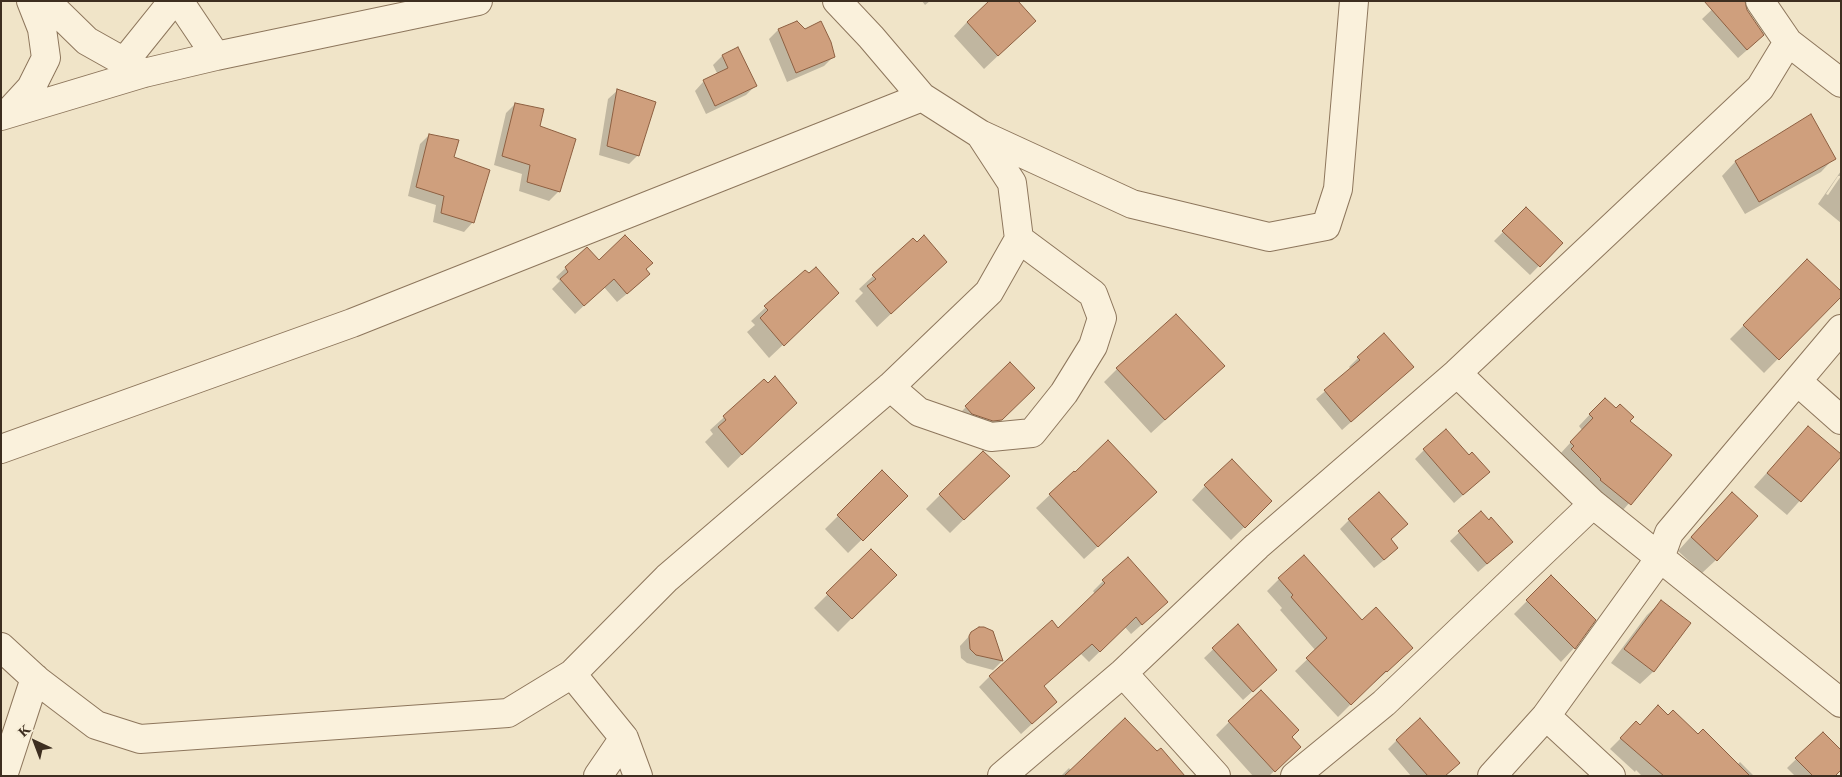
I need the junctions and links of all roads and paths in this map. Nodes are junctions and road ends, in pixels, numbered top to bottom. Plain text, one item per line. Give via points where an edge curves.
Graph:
1 (31, 1) edge
2 (46, 1) edge
3 (173, 1) edge
4 (179, 1) edge
5 (478, 1) edge
6 (836, 1) edge
7 (1354, 1) edge
8 (1760, 1) edge
9 (1788, 42) junction
10 (216, 56) junction
11 (134, 68) junction
12 (1841, 83) edge
13 (922, 97) junction
14 (5, 114) edge
15 (980, 134) junction
16 (1019, 239) junction
17 (1841, 329) edge
18 (1457, 373) junction
19 (1797, 381) junction
20 (890, 387) junction
21 (1841, 420) edge
22 (1, 449) edge
23 (1593, 504) junction
24 (1660, 558) junction
25 (1, 647) edge
26 (1122, 673) junction
27 (572, 674) junction
28 (34, 678) junction
29 (1841, 703) edge
30 (1546, 716) junction
31 (624, 738) junction
32 (3, 776) edge
33 (598, 776) edge
34 (638, 776) edge
35 (1002, 776) edge
36 (1216, 776) edge
37 (1295, 776) edge
38 (1492, 776) edge
39 (1611, 776) edge

1 - 14 street via 42,28 46,58 31,88
2 - 11 street via 87,41
3 - 11 street
4 - 10 street
5 - 10 street
6 - 13 street
7 - 15 street via 1338,190 1326,226 1268,237 1132,204
8 - 9 street
9 - 12 street
9 - 18 street via 1760,88
10 - 11 street
11 - 14 street
13 - 15 street
13 - 22 street via 352,323
15 - 16 street via 1012,183
16 - 20 street via 989,292
16 - 20 street via 1093,294 1102,318 1093,346 1064,393 1032,433 990,437 919,412
17 - 19 street
18 - 23 street
18 - 26 street via 1257,546
19 - 21 street
19 - 24 street via 1669,533
20 - 27 street via 667,578
23 - 24 street
23 - 37 street via 1384,703
24 - 29 street
24 - 30 street
25 - 28 street
26 - 35 street
26 - 36 street
27 - 28 street via 508,713 140,740 96,725
27 - 31 street
28 - 32 street
30 - 38 street
30 - 39 street
31 - 33 street
31 - 34 street

